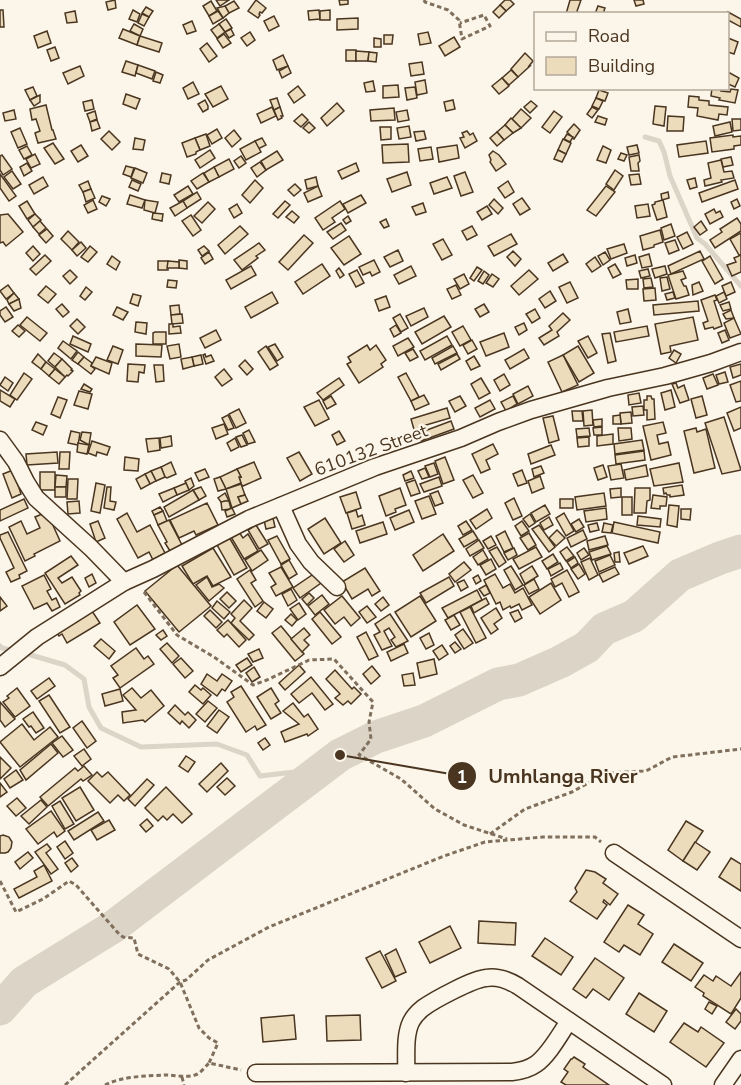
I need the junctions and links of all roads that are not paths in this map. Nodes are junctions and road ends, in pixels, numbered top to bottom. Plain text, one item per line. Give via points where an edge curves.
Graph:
1 (741, 352) edge
2 (0, 440) edge
3 (281, 506) junction
4 (128, 580) junction
5 (337, 587) dead end
6 (4, 663) edge
7 (614, 853) road end
8 (741, 939) edge
9 (569, 1020) junction
10 (741, 1059) edge
11 (256, 1073) road end
12 (406, 1073) junction
13 (663, 1085) edge
14 (723, 1085) edge

1 - 3 street, 610132 Street via 531,410
2 - 4 street via 36,498
3 - 4 street, 610132 Street
3 - 5 street via 301,549
4 - 6 street, 610132 Street
7 - 8 street
9 - 12 street via 542,1059 525,1070
9 - 12 street via 508,981 487,977 476,980 430,1003 414,1017 408,1034
9 - 13 street
10 - 14 street
11 - 12 street

